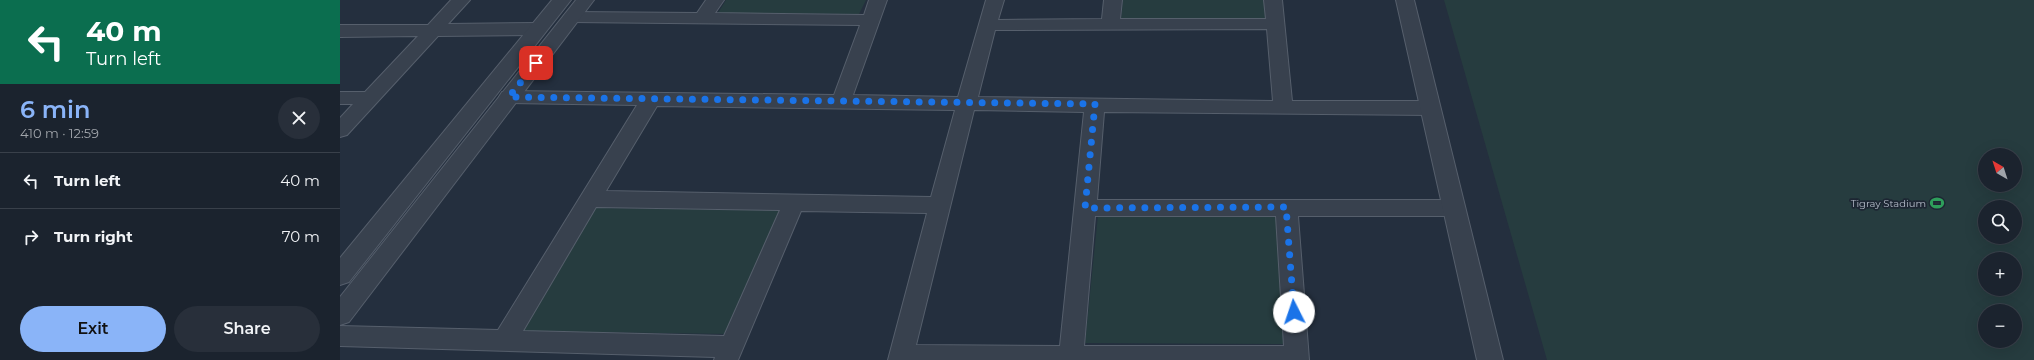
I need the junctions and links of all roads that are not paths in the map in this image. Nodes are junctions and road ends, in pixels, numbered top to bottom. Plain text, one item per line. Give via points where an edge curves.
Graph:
1 (461, 0) edge
2 (585, 0) edge
3 (715, 0) edge
4 (878, 0) edge
5 (995, 0) edge
6 (1113, 0) edge
7 (1273, 0) edge
8 (1405, 0) edge
9 (567, 9) edge
10 (702, 19) junction
11 (870, 20) junction
12 (1276, 24) junction
13 (988, 25) junction
14 (1110, 25) junction
15 (538, 29) junction
16 (433, 30) junction
17 (340, 31) edge
18 (509, 97) junction
19 (340, 98) edge
20 (369, 98) junction
21 (651, 99) junction
22 (841, 101) junction
23 (966, 104) junction
24 (1095, 104) junction
25 (1283, 108) junction
26 (1430, 108) junction
27 (340, 130) edge
28 (590, 199) junction
29 (794, 202) junction
30 (940, 205) junction
31 (1286, 207) junction
32 (1085, 208) junction
33 (1453, 208) junction
34 (340, 275) edge
35 (340, 315) edge
36 (340, 336) edge
37 (504, 341) junction
38 (729, 353) edge
39 (1071, 357) junction
40 (901, 358) edge
41 (1297, 358) edge
42 (1490, 360) edge

1 - 16 street
2 - 9 street
3 - 10 street
4 - 11 street
5 - 13 street
6 - 14 street
7 - 12 street
8 - 26 street
9 - 10 street
9 - 15 street
9 - 18 street
10 - 11 street
11 - 22 street
12 - 14 street
12 - 25 street
13 - 14 street
13 - 23 street
15 - 16 street
15 - 34 street
16 - 17 street
16 - 20 street
18 - 21 street
18 - 35 street
19 - 20 street
20 - 27 street
21 - 22 street
21 - 28 street
22 - 23 street
23 - 24 street
23 - 30 street
24 - 25 street
24 - 32 street
25 - 26 street
26 - 33 street
28 - 29 street
28 - 37 street
29 - 30 street
29 - 38 street
30 - 40 street
31 - 32 street
31 - 33 street
31 - 41 street
32 - 39 street
33 - 42 street
36 - 37 street
37 - 38 street
39 - 40 street
39 - 41 street

